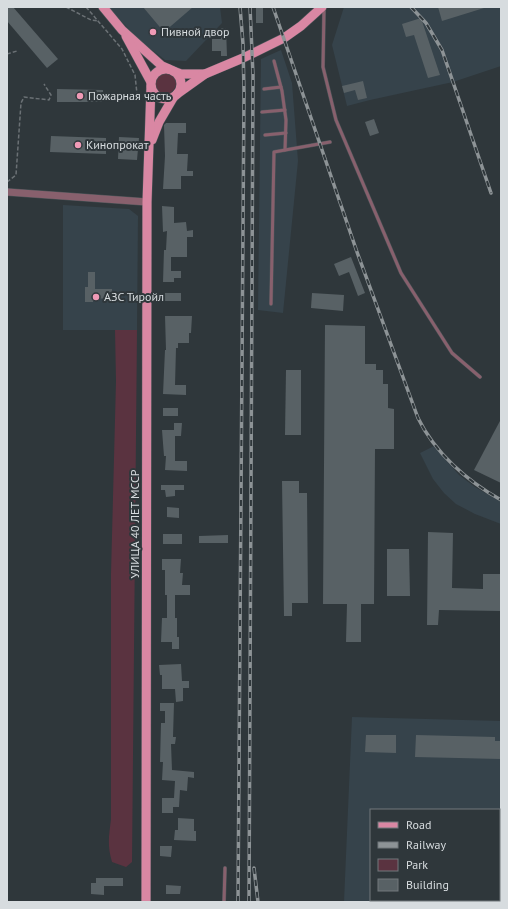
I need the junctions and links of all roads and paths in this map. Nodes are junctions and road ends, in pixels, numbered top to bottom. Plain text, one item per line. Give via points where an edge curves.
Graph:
1 (66, 7) edge
2 (86, 7) edge
3 (103, 7) edge
4 (323, 7) edge
5 (98, 21) junction
6 (122, 30) junction
7 (17, 51) dead end
8 (7, 54) edge
9 (274, 61) dead end
10 (171, 70) junction
11 (205, 74) junction
12 (44, 84) dead end
13 (151, 84) junction
14 (281, 87) junction
15 (264, 89) dead end
16 (137, 94) dead end
17 (175, 96) junction
18 (285, 110) junction
19 (262, 112) dead end
20 (286, 133) junction
21 (265, 135) dead end
22 (330, 142) dead end
23 (149, 147) junction
24 (285, 150) junction
25 (7, 182) edge
26 (7, 192) edge
27 (147, 202) junction
28 (271, 304) dead end
29 (480, 377) dead end
30 (225, 868) dead end
31 (146, 902) edge
32 (224, 902) edge

1 - 5 path
2 - 5 path
3 - 6 main road
4 - 11 main road via 284,38
4 - 29 lane via 323,67 336,120 401,273 452,353
5 - 16 path via 122,49 135,75
6 - 10 main road via 162,66
6 - 13 main road
7 - 8 path
9 - 14 lane
10 - 11 main road via 182,74
10 - 13 main road via 157,72
10 - 17 main road via 177,74 181,84
11 - 17 main road
12 - 25 path via 51,95 49,100 24,97 21,103 16,175
13 - 17 main road via 157,96 165,99
13 - 23 main road, УЛИЦА 40 ЛЕТ МССР
14 - 15 lane
14 - 18 lane
17 - 23 main road, УЛИЦА 40 ЛЕТ МССР via 159,122
18 - 19 lane
18 - 20 lane
20 - 21 lane
20 - 24 lane
22 - 24 lane
23 - 27 main road, УЛИЦА 40 ЛЕТ МССР
24 - 28 lane via 274,152
26 - 27 street
27 - 31 main road, УЛИЦА 40 ЛЕТ МССР
30 - 32 lane

